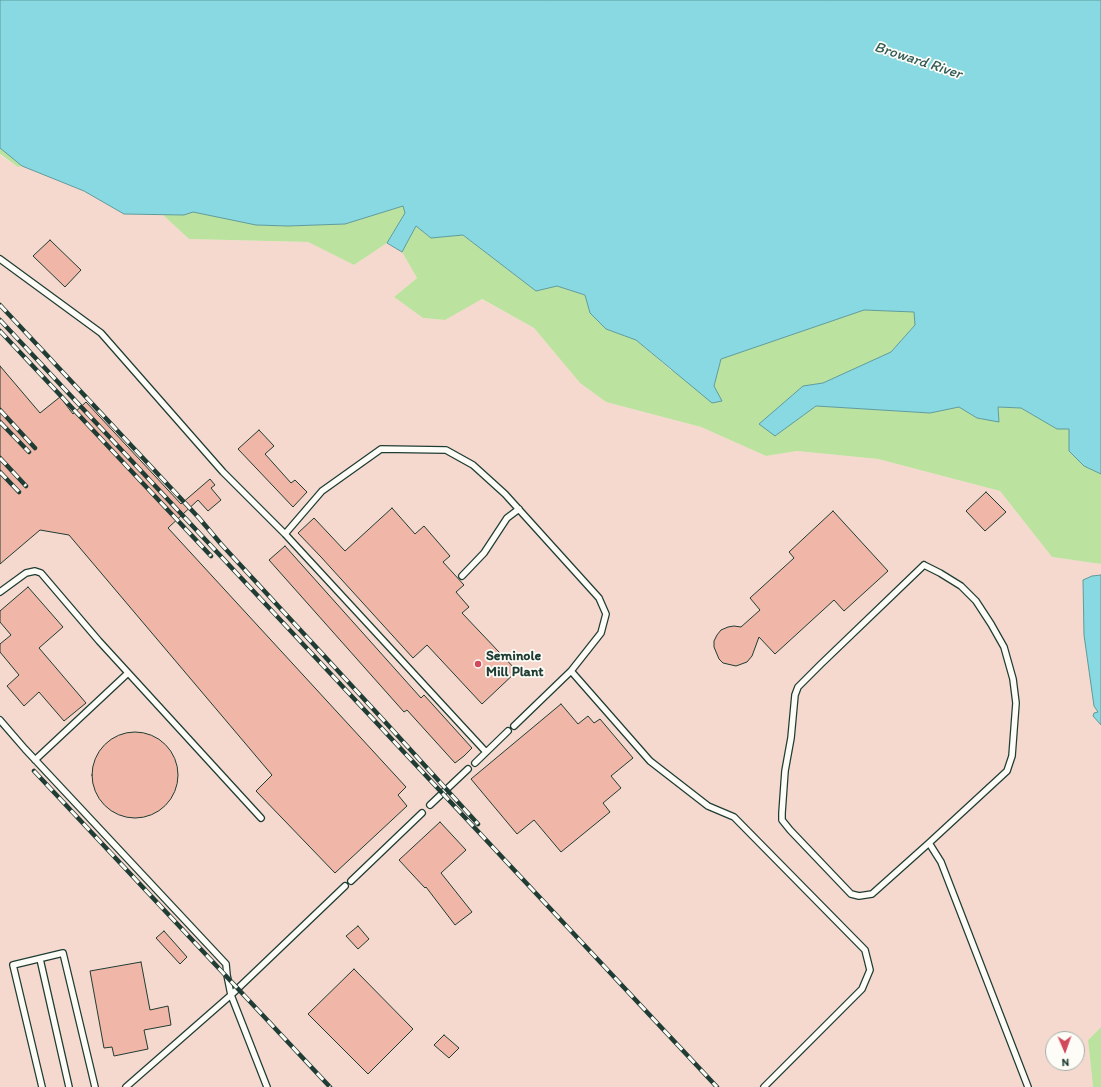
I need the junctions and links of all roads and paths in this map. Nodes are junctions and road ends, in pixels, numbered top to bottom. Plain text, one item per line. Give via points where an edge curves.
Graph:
1 (0, 259) edge
2 (518, 509) junction
3 (285, 534) junction
4 (462, 576) dead end
5 (0, 592) edge
6 (572, 671) junction
7 (128, 673) junction
8 (0, 720) edge
9 (514, 726) dead end
10 (508, 731) dead end
11 (486, 752) junction
12 (35, 760) junction
13 (475, 763) dead end
14 (468, 769) dead end
15 (430, 805) dead end
16 (422, 813) dead end
17 (261, 818) dead end
18 (929, 843) junction
19 (351, 880) dead end
20 (345, 886) dead end
21 (40, 959) junction
22 (231, 995) junction
23 (42, 1087) edge
24 (68, 1087) edge
25 (95, 1087) edge
26 (126, 1087) edge
27 (267, 1087) edge
28 (764, 1087) edge
29 (1028, 1087) edge

1 - 3 lane via 101,333 223,472
2 - 3 lane via 473,465 446,450 381,449 322,491
2 - 4 lane via 507,518 484,553
2 - 6 lane via 599,598 606,614 601,633
3 - 11 lane
5 - 7 lane via 26,573 41,573
6 - 9 lane
6 - 28 lane via 650,761 708,806 734,817 865,950 870,970 862,989
7 - 12 lane
7 - 17 lane
8 - 12 lane
10 - 11 lane
11 - 13 lane
12 - 22 lane via 226,964
14 - 15 lane
16 - 19 lane
18 - 18 lane via 1007,771 1012,756 1016,703 1013,679 1004,647 976,601 960,586 924,565 798,687 785,771 782,820 851,894 859,896 872,894
18 - 29 lane via 941,862
20 - 22 lane
21 - 23 lane via 13,965
21 - 24 lane
21 - 25 lane via 63,953
22 - 26 lane
22 - 27 lane

